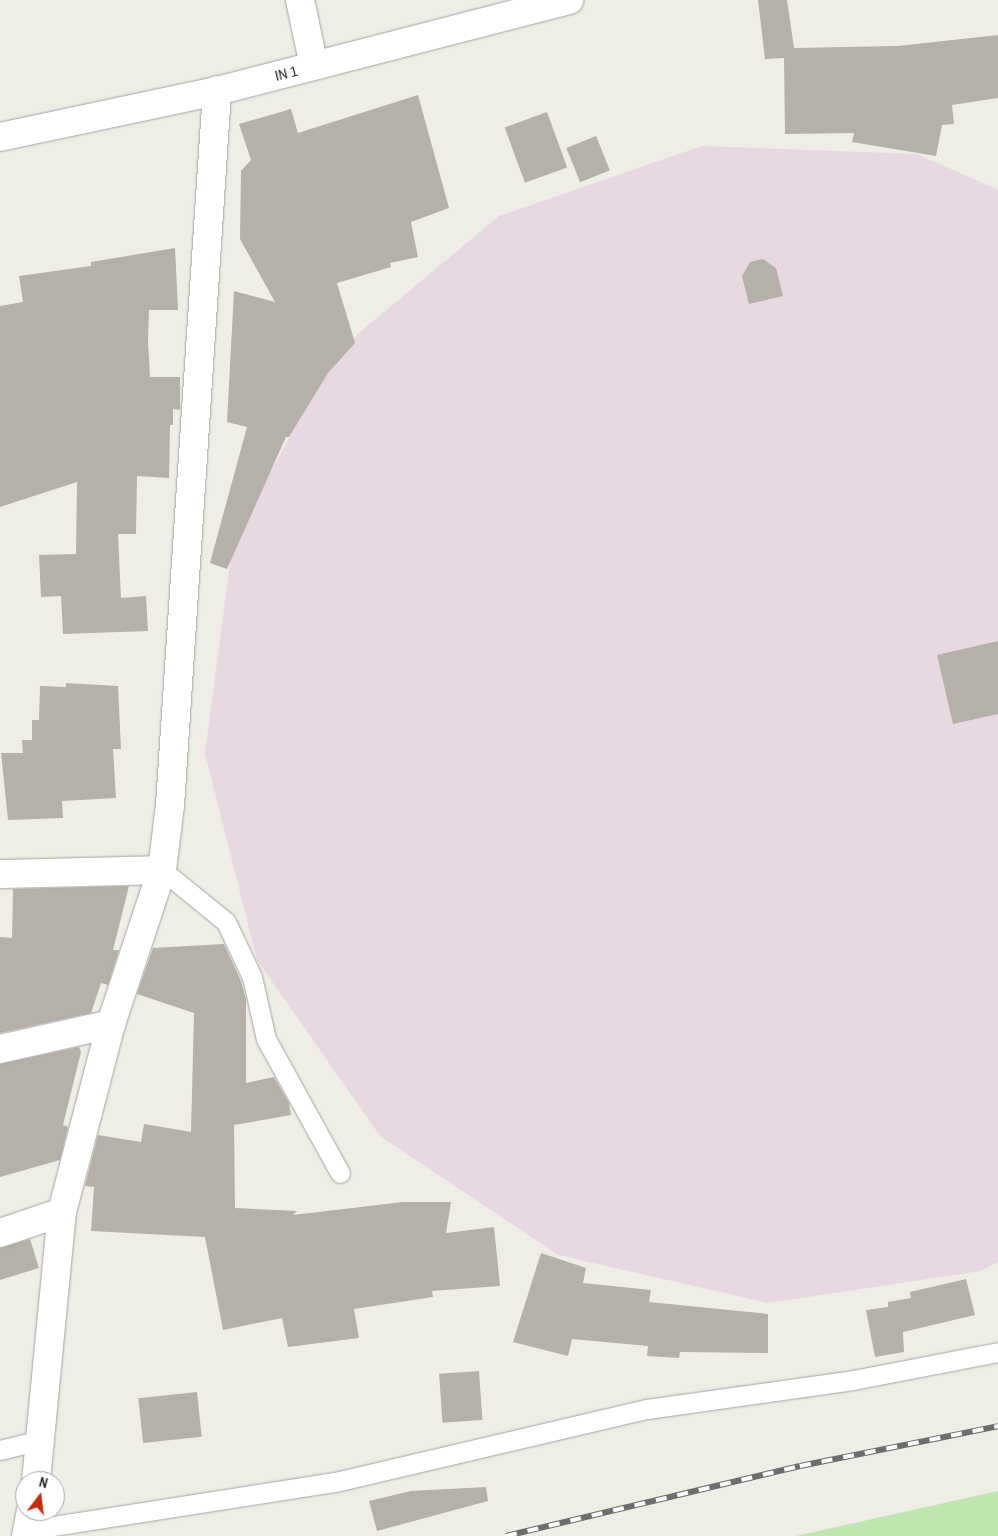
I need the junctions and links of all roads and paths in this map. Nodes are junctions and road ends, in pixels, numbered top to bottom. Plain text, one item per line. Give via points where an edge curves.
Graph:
1 (300, 0) edge
2 (569, 0) edge
3 (314, 66) junction
4 (217, 91) junction
5 (0, 137) edge
6 (162, 870) junction
7 (0, 874) edge
8 (111, 1024) junction
9 (0, 1049) edge
10 (340, 1173) dead end
11 (62, 1212) junction
12 (0, 1233) edge
13 (998, 1352) edge
14 (41, 1440) junction
15 (0, 1450) edge
16 (37, 1471) edge
17 (28, 1526) edge

1 - 3 street
2 - 3 street, IN 1
3 - 4 street, IN 1
4 - 5 street, IN 1
4 - 6 street via 170,805
6 - 7 street
6 - 8 street
6 - 10 lane via 226,922 252,977 266,1039
8 - 9 street
8 - 11 street
11 - 12 street
11 - 14 street
13 - 17 lane via 853,1380 647,1409 335,1482
14 - 15 lane
14 - 16 street

